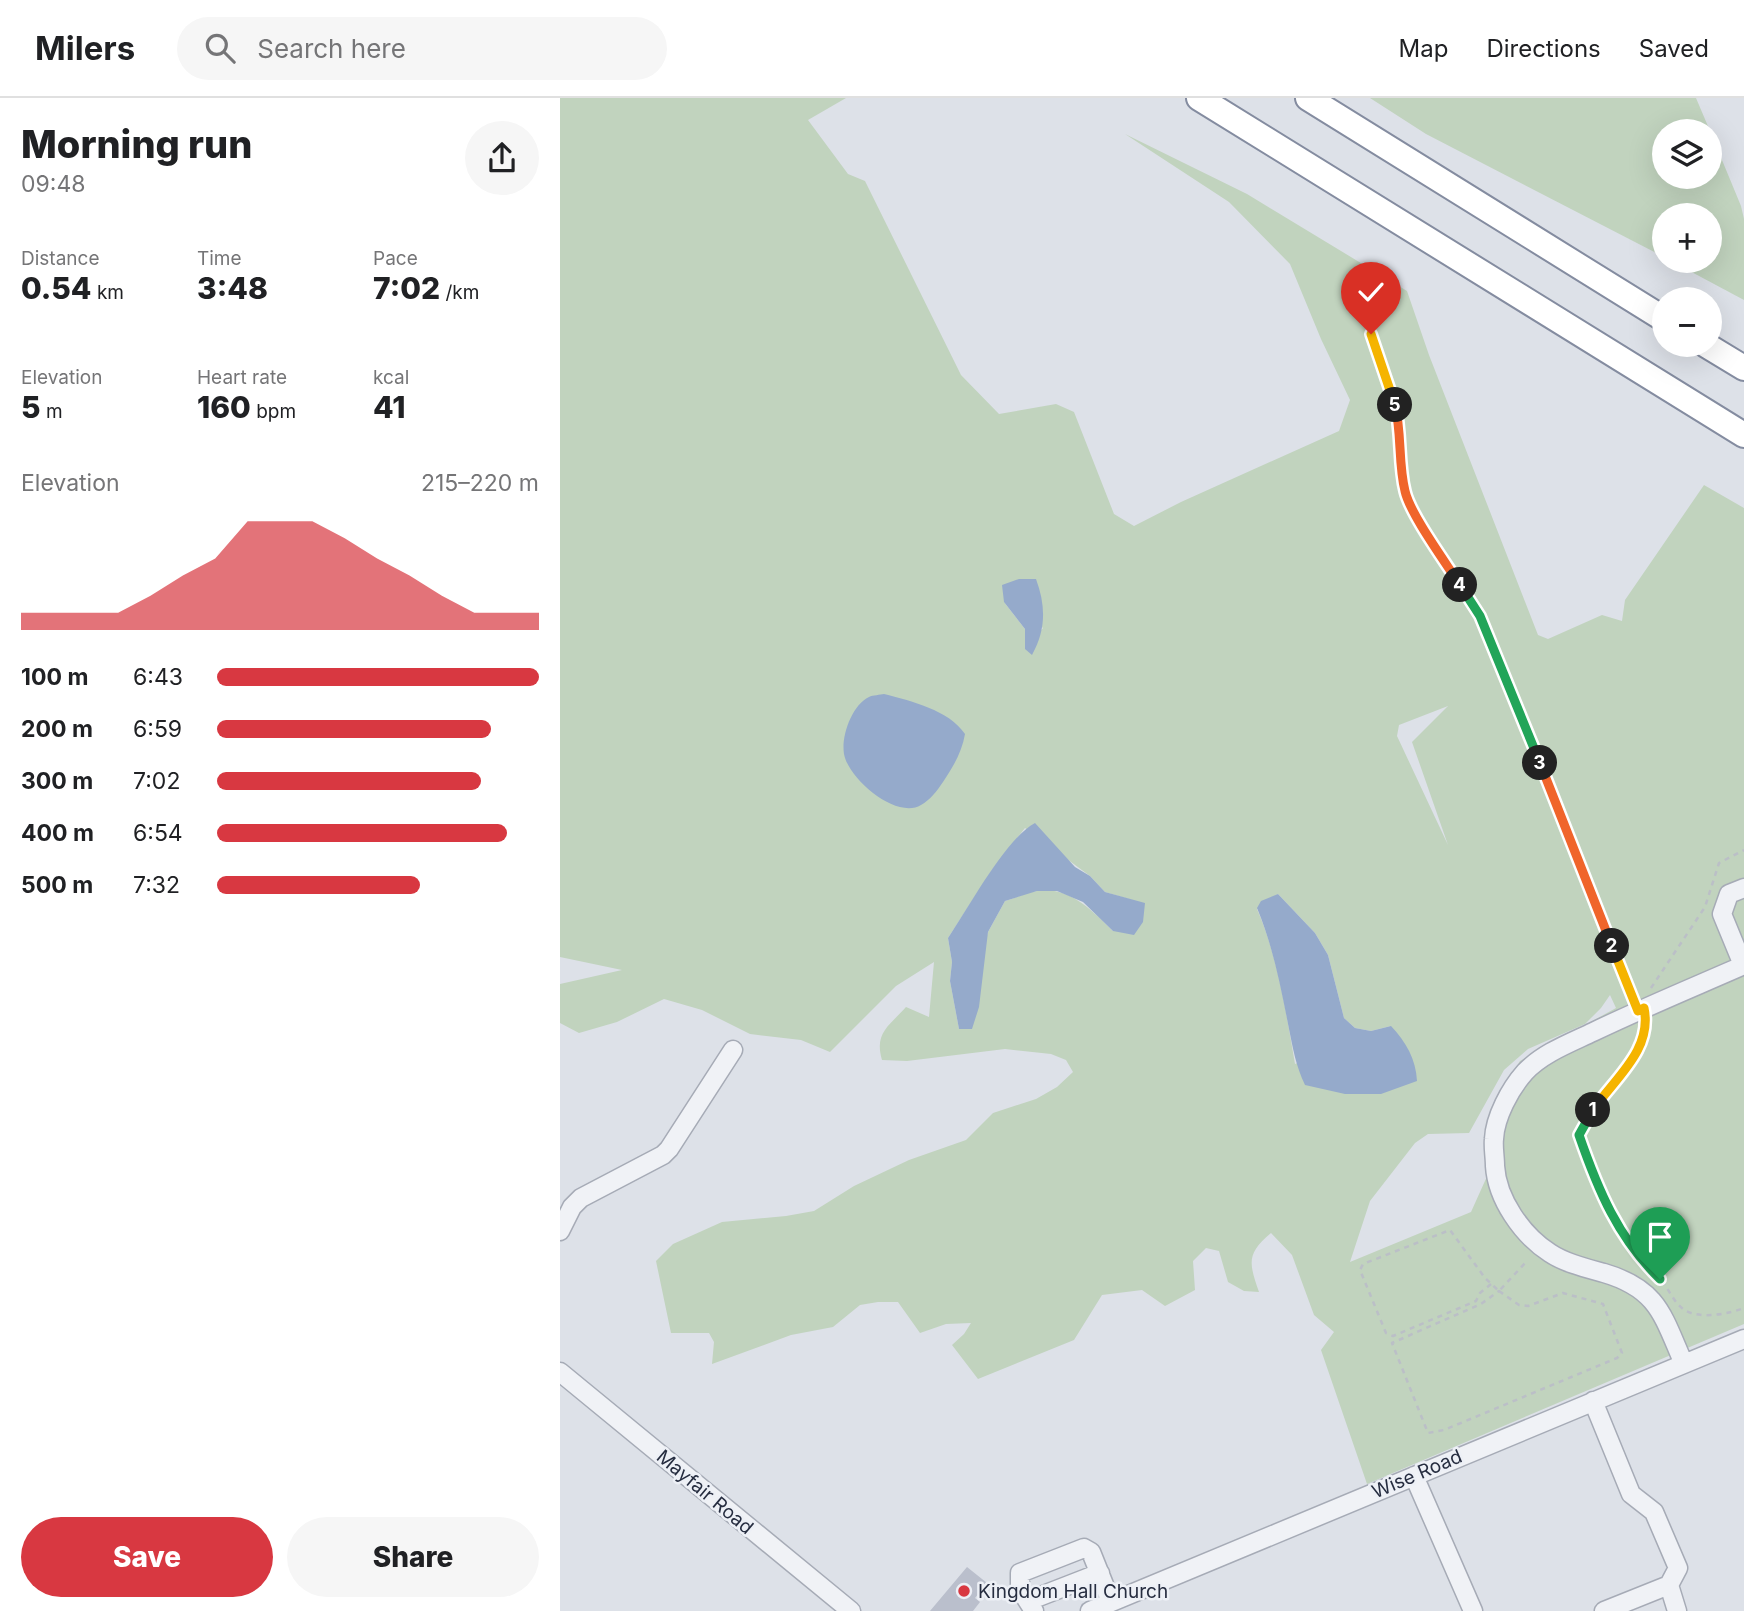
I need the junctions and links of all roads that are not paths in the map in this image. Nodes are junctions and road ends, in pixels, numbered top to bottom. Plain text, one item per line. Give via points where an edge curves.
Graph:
1 (1199, 98) edge
2 (1307, 98) edge
3 (1652, 312) edge
4 (1722, 355) edge
5 (1744, 368) edge
6 (1744, 435) edge
7 (1744, 888) edge
8 (1744, 965) edge
9 (733, 1051) dead end
10 (560, 1231) edge
11 (1744, 1339) edge
12 (1684, 1364) junction
13 (560, 1372) edge
14 (1593, 1401) junction
15 (1414, 1476) junction
16 (1100, 1573) junction
17 (1669, 1585) junction
18 (1111, 1602) junction
19 (1031, 1606) edge
20 (850, 1611) edge
21 (1090, 1611) edge
22 (1473, 1611) edge
23 (1604, 1611) edge
24 (1677, 1611) edge

1 - 6 highway
2 - 3 highway
4 - 5 highway
7 - 8 street via 1729,894 1722,914
8 - 12 street via 1548,1054 1525,1072 1499,1115 1493,1139 1504,1200 1519,1224 1550,1253 1645,1291 1659,1308
9 - 10 street via 669,1149 581,1198
11 - 12 street, Wise Road
12 - 14 street, Wise Road
13 - 20 street, Mayfair Road
14 - 15 street, Wise Road
14 - 17 street via 1631,1494 1654,1512 1678,1568
15 - 18 street, Wise Road
15 - 22 street
16 - 18 street
16 - 19 street
16 - 19 street via 1091,1552 1084,1548 1020,1573 1020,1589
17 - 23 street
17 - 24 street
18 - 21 street, Wise Road

